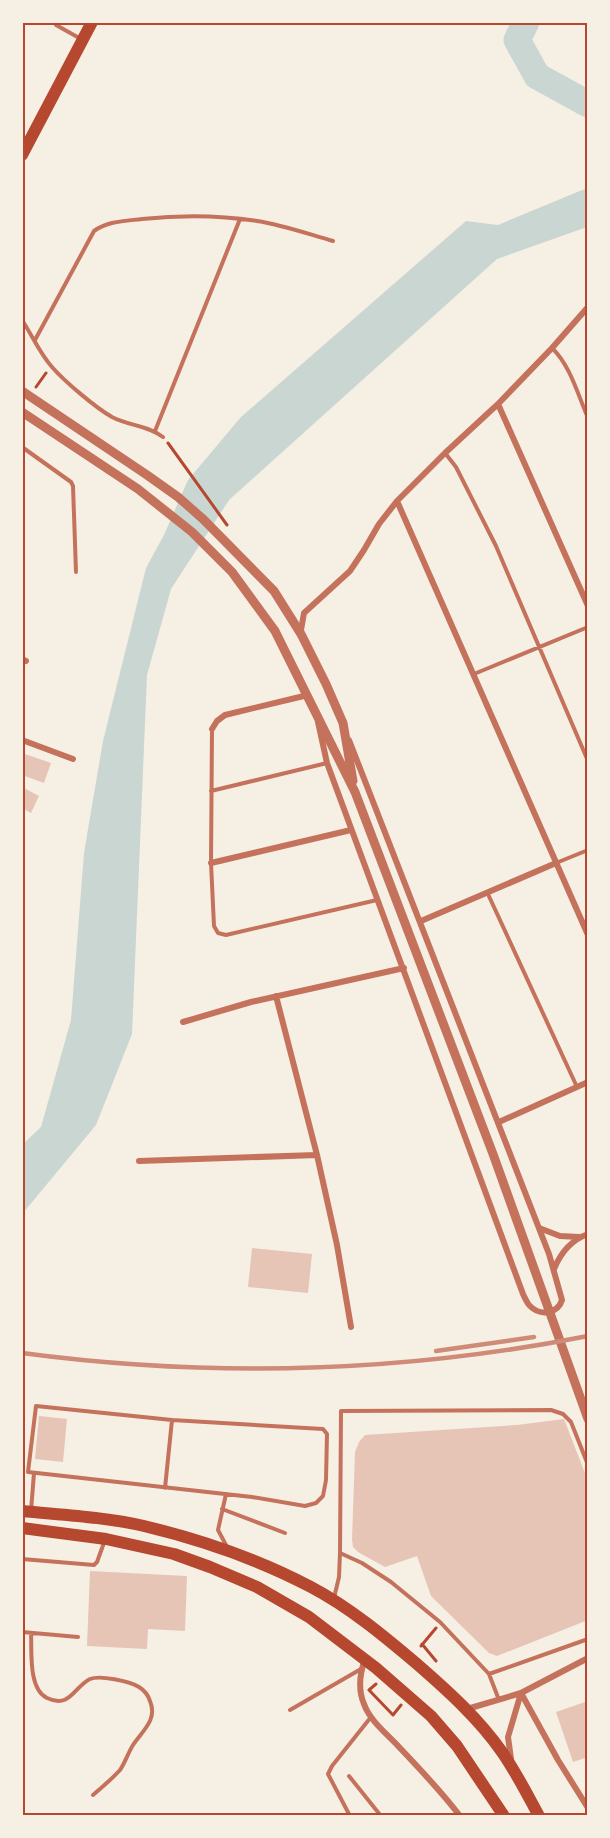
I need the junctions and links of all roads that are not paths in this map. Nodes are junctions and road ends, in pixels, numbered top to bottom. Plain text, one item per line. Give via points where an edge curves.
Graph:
1 (92, 22) edge
2 (56, 25) dead end
3 (83, 40) junction
4 (22, 155) edge
5 (240, 219) junction
6 (333, 241) dead end
7 (588, 307) edge
8 (22, 320) edge
9 (35, 340) junction
10 (552, 348) junction
11 (22, 390) edge
12 (498, 404) junction
13 (22, 412) edge
14 (588, 418) edge
15 (154, 431) junction
16 (163, 437) road end
17 (22, 447) edge
18 (28, 450) junction
19 (22, 453) edge
20 (445, 453) junction
21 (397, 501) junction
22 (76, 573) dead end
23 (588, 606) edge
24 (588, 627) edge
25 (301, 634) junction
26 (539, 648) junction
27 (474, 674) junction
28 (308, 695) junction
29 (318, 715) junction
30 (343, 723) junction
31 (212, 729) joint
32 (22, 740) edge
33 (73, 759) dead end
34 (588, 761) edge
35 (327, 763) junction
36 (211, 791) junction
37 (356, 792) junction
38 (351, 830) junction
39 (588, 850) edge
40 (211, 863) junction
41 (556, 863) junction
42 (487, 892) junction
43 (377, 900) junction
44 (421, 921) junction
45 (588, 935) edge
46 (404, 968) junction
47 (276, 996) junction
48 (183, 1022) dead end
49 (588, 1082) edge
50 (577, 1087) junction
51 (499, 1122) junction
52 (317, 1155) junction
53 (139, 1161) dead end
54 (539, 1228) junction
55 (588, 1234) edge
56 (580, 1237) junction
57 (554, 1269) junction
58 (351, 1327) dead end
59 (588, 1419) edge
60 (172, 1420) junction
61 (588, 1465) edge
62 (34, 1473) junction
63 (165, 1488) junction
64 (226, 1494) junction
65 (222, 1509) junction
66 (27, 1511) edge
67 (22, 1528) edge
68 (285, 1533) dead end
69 (106, 1539) junction
70 (228, 1550) junction
71 (340, 1553) junction
72 (22, 1559) edge
73 (334, 1601) junction
74 (22, 1632) edge
75 (31, 1633) junction
76 (78, 1637) dead end
77 (588, 1639) edge
78 (588, 1658) edge
79 (363, 1664) junction
80 (489, 1674) junction
81 (522, 1693) junction
82 (499, 1700) junction
83 (466, 1709) junction
84 (290, 1710) dead end
85 (371, 1717) junction
86 (350, 1776) dead end
87 (518, 1776) junction
88 (93, 1795) dead end
89 (588, 1808) edge
90 (350, 1815) edge
91 (381, 1815) edge
92 (460, 1815) edge
93 (504, 1815) edge
94 (539, 1815) edge

1 - 3 main road
2 - 3 lane
3 - 4 main road
5 - 6 lane
5 - 9 lane via 170,217 102,225 94,231
5 - 15 lane
7 - 10 street
8 - 9 lane
9 - 15 lane via 51,366 109,415
10 - 12 street
10 - 14 lane via 566,368
11 - 25 street via 178,497 274,591
12 - 20 street
12 - 23 street
13 - 28 street via 167,510 192,532 232,572 275,631
15 - 16 lane
17 - 18 lane
18 - 19 lane
18 - 22 lane via 73,486
20 - 21 street
20 - 26 lane via 496,546
21 - 25 street via 350,571 304,613
21 - 27 street
24 - 26 lane
25 - 30 street
26 - 27 lane
26 - 34 lane
27 - 41 street
28 - 29 street
28 - 31 street via 225,715
29 - 35 street
29 - 37 street
30 - 37 street
30 - 44 street
31 - 36 lane
32 - 33 street
35 - 36 lane
35 - 38 street
36 - 40 lane
37 - 59 street
38 - 40 street
38 - 43 street
39 - 41 lane
40 - 43 lane via 214,926 218,933 226,935
41 - 42 street
41 - 45 street
42 - 44 street
42 - 50 lane
43 - 46 street
44 - 51 street
46 - 47 street
46 - 57 street via 523,1294 537,1311 550,1312 560,1305 561,1291
47 - 48 street
47 - 52 street
49 - 50 street
50 - 51 street
51 - 54 street
52 - 53 street
52 - 58 street
54 - 56 street via 568,1238
54 - 57 street
55 - 56 street
56 - 57 street via 563,1250
60 - 62 lane via 36,1406 28,1472
60 - 63 lane
60 - 64 lane via 316,1428 327,1434 326,1480 323,1496 316,1503 305,1506
61 - 71 lane via 571,1422 550,1410 341,1411
62 - 63 lane
62 - 66 lane
63 - 64 lane
64 - 65 lane
65 - 68 lane
65 - 70 lane via 218,1530
66 - 70 main road via 141,1526
67 - 69 main road
69 - 72 lane via 94,1565
69 - 79 main road via 174,1554 257,1587 309,1617
70 - 73 main road via 272,1567
71 - 73 lane
71 - 80 lane via 392,1582 440,1622
73 - 83 main road via 410,1658
74 - 75 lane
75 - 76 lane
75 - 88 lane via 34,1681 47,1697 66,1699 88,1680 101,1677 135,1685 150,1701 152,1714 148,1726 121,1768
77 - 80 lane
78 - 81 street
79 - 84 lane
79 - 85 street via 360,1689
79 - 93 main road via 431,1716 457,1746
80 - 82 lane
81 - 82 street
81 - 87 street via 508,1737 510,1757
81 - 89 street
82 - 83 street
83 - 87 main road
85 - 90 lane via 328,1774
85 - 92 street
86 - 91 lane
87 - 94 main road

